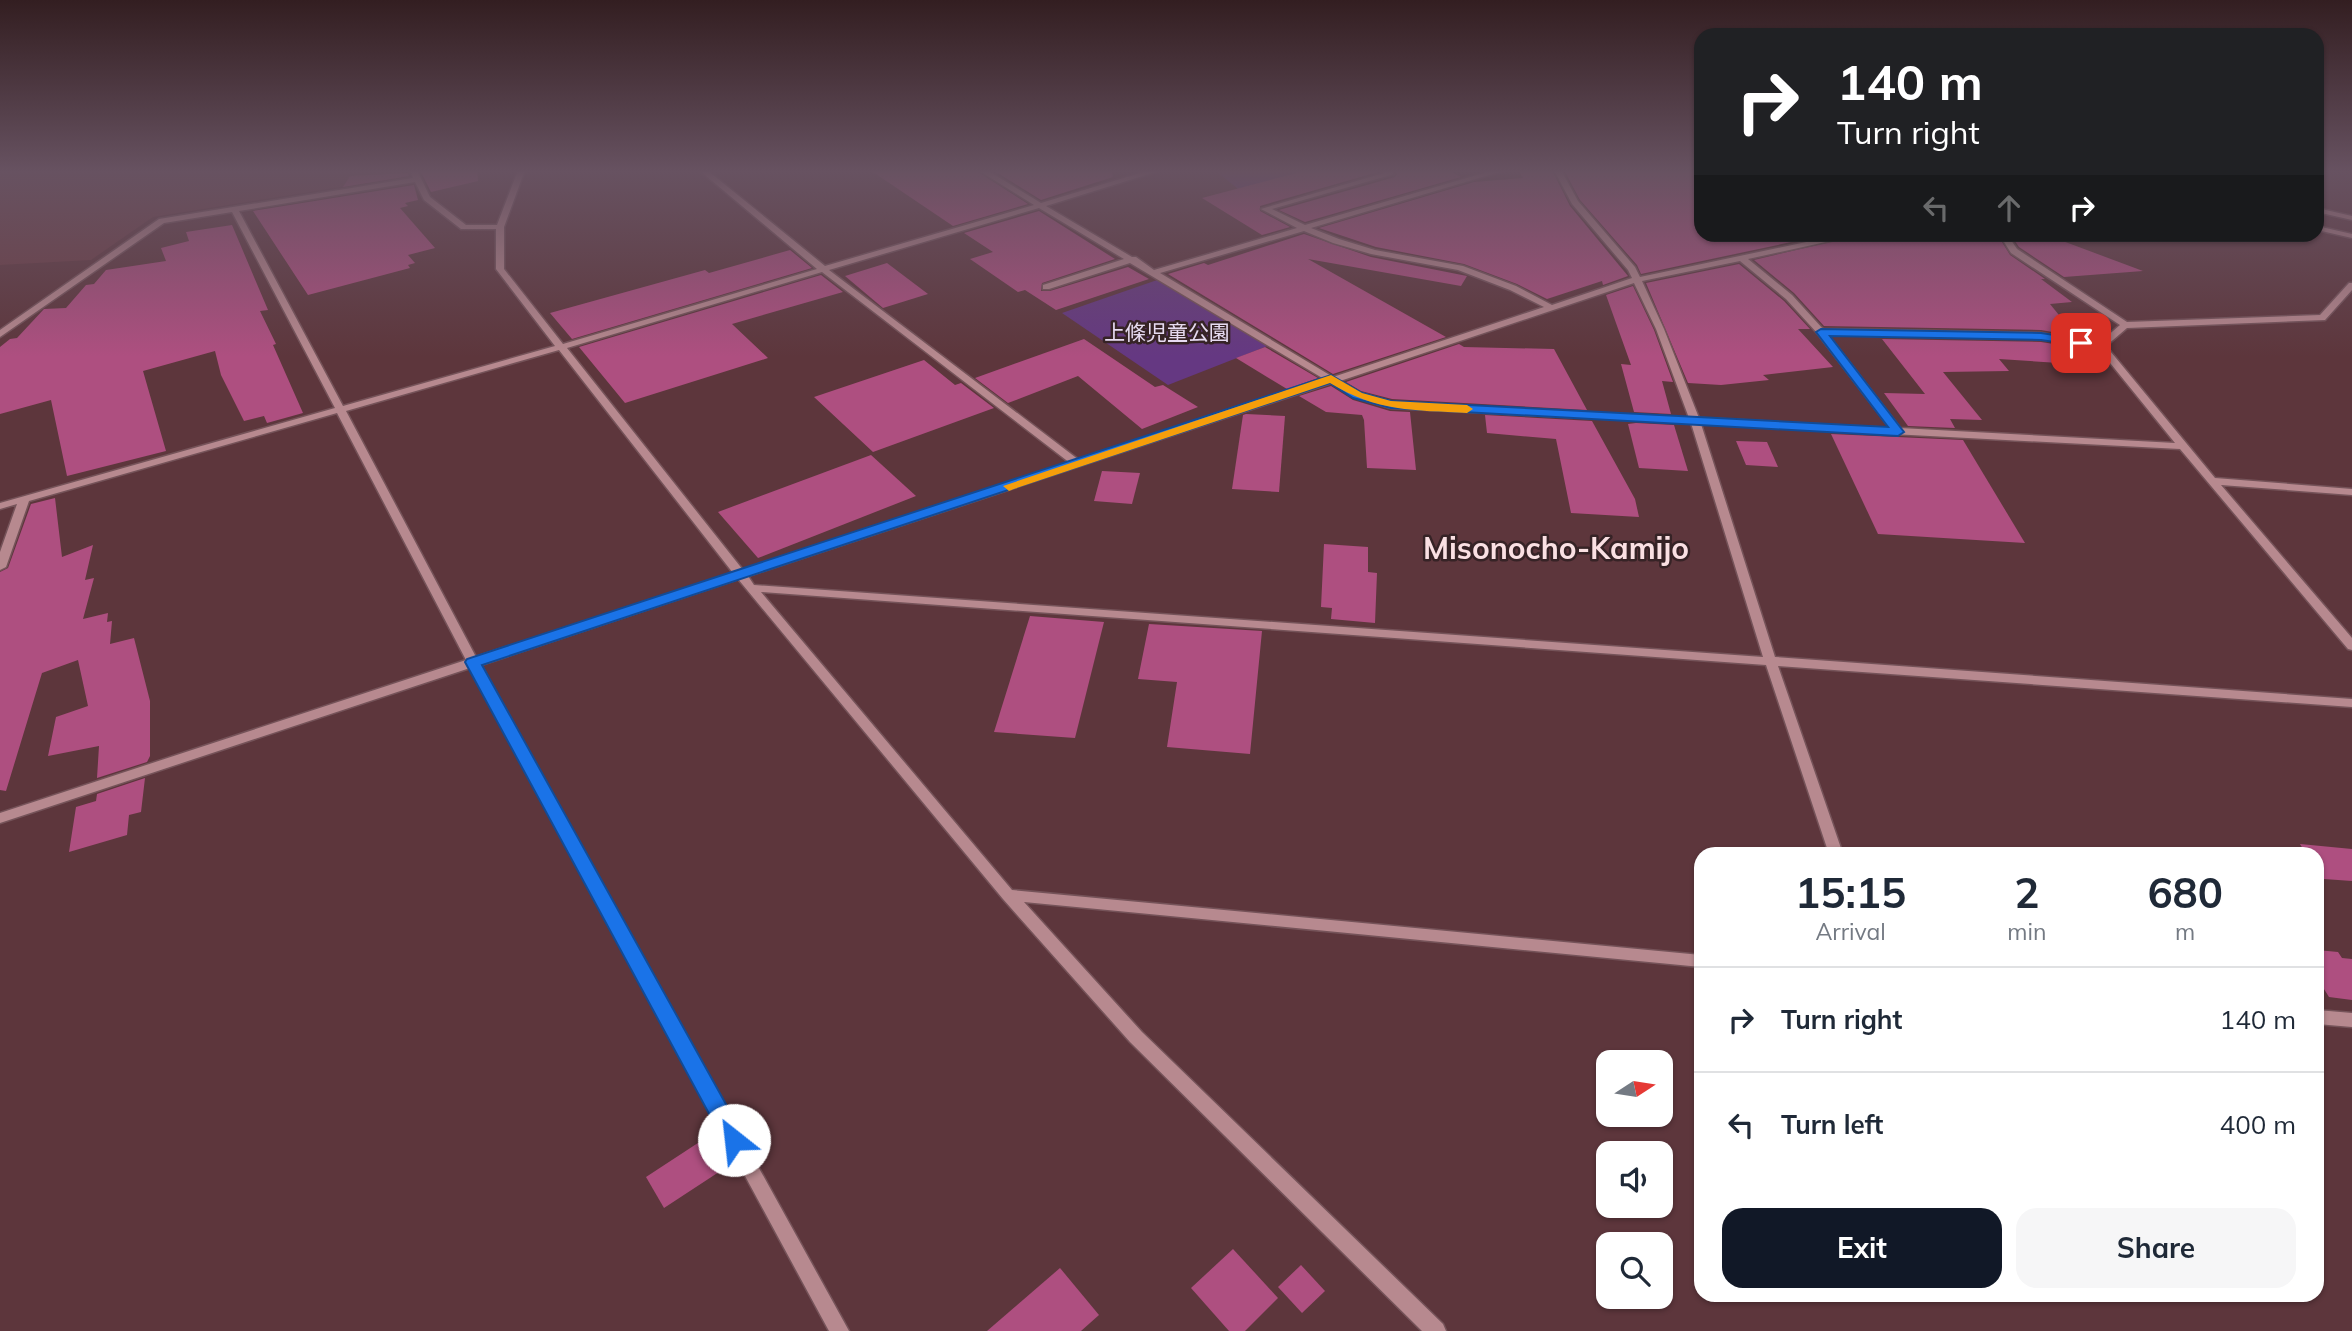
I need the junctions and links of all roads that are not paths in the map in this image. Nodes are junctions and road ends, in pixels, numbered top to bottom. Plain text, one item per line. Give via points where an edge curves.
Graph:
1 (146, 232) edge
2 (247, 232) edge
3 (500, 232) edge
4 (778, 232) edge
5 (948, 232) edge
6 (1085, 232) edge
7 (1290, 232) edge
8 (1314, 232) edge
9 (1601, 232) edge
10 (1819, 242) edge
11 (2008, 242) edge
12 (1742, 258) junction
13 (1132, 259) junction
14 (824, 270) junction
15 (1156, 272) junction
16 (1636, 280) junction
17 (2352, 285) edge
18 (1046, 287) dead end
19 (1550, 307) junction
20 (2125, 325) junction
21 (1821, 332) junction
22 (0, 334) edge
23 (2101, 346) junction
24 (561, 347) junction
25 (1331, 379) junction
26 (341, 410) junction
27 (1695, 421) junction
28 (1898, 432) junction
29 (2181, 446) junction
30 (1078, 464) junction
31 (2214, 481) junction
32 (2352, 492) edge
33 (24, 500) junction
34 (0, 506) edge
35 (0, 567) edge
36 (739, 573) junction
37 (751, 588) junction
38 (2352, 646) edge
39 (1770, 660) junction
40 (473, 662) junction
41 (2352, 702) edge
42 (0, 818) edge
43 (1834, 847) edge
44 (1008, 895) junction
45 (1694, 960) edge
46 (2324, 1018) edge
47 (2352, 1020) edge
48 (839, 1331) edge
49 (1437, 1331) edge

1 - 22 street
2 - 26 street
3 - 24 street via 500,269
4 - 14 street
5 - 14 street
6 - 13 street
7 - 15 street
8 - 19 street via 1374,252 1460,268
9 - 16 street via 1632,268
10 - 12 street
11 - 20 street via 2014,251
12 - 16 street
12 - 21 street via 1789,297
13 - 15 street
13 - 18 street
14 - 24 street
14 - 30 street
15 - 25 street
16 - 19 street
16 - 27 street
17 - 20 street via 2322,318
19 - 25 street
20 - 23 street
21 - 23 street via 2041,337
21 - 28 street
23 - 29 street
24 - 26 street
24 - 36 street
25 - 27 street via 1357,395 1391,405
25 - 30 street
26 - 33 street
26 - 40 street
27 - 28 street
27 - 39 street
28 - 29 street
29 - 31 street
30 - 36 street
31 - 32 street
31 - 38 street
33 - 34 street
33 - 35 street
36 - 37 street
36 - 40 street
37 - 39 street
37 - 44 street
39 - 41 street
39 - 43 street
40 - 42 street
40 - 48 street
44 - 45 street
44 - 49 street via 1136,1037
46 - 47 street

